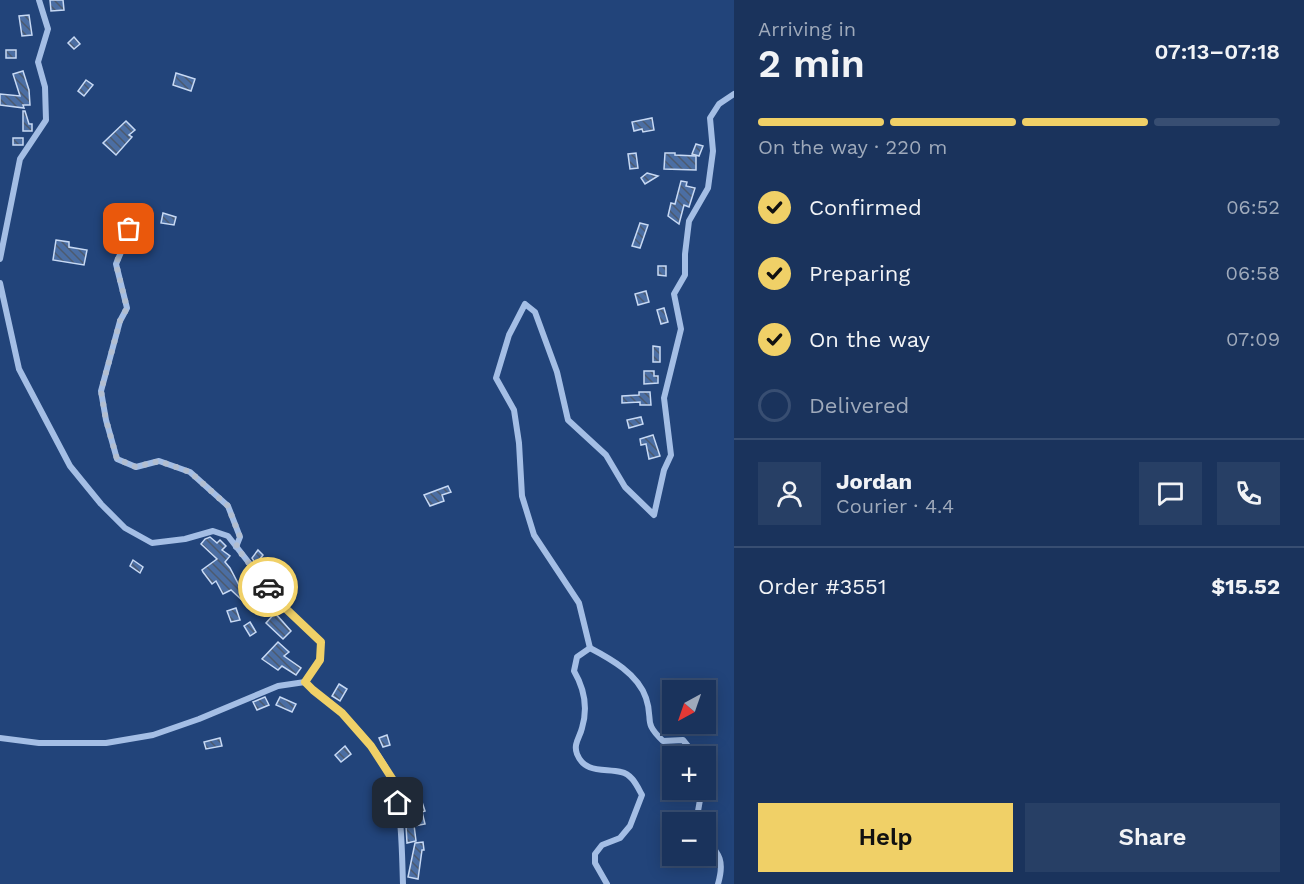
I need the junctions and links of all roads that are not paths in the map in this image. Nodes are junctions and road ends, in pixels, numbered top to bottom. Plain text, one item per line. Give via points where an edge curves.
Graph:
1 (39, 0) edge
2 (734, 94) edge
3 (138, 212) dead end
4 (0, 259) edge
5 (0, 283) edge
6 (236, 547) junction
7 (590, 648) junction
8 (305, 682) junction
9 (0, 738) edge
10 (688, 746) edge
11 (716, 850) edge
12 (404, 884) edge
13 (607, 884) edge
14 (718, 884) edge

1 - 4 street via 48,29 38,62 45,87 46,120 20,159
2 - 7 street via 719,104 710,118 714,151 708,188 689,221 685,275 674,294 681,329 664,398 671,454 654,514 625,487 606,455 568,420 557,372 535,312 525,304 509,335 496,378 514,411 522,496 534,535 579,603
3 - 6 street via 116,264 127,308 101,391 117,459 136,467 159,461 190,472 228,506 240,537
5 - 6 street via 19,369 70,466 100,504 125,528 152,543 213,531 228,536
6 - 8 street via 282,605 321,642 320,660
7 - 10 street via 635,678 646,699 651,729 663,741 684,740
7 - 13 street via 577,657 574,671 581,684 585,717 576,741 576,754 591,769 622,772 634,780 642,795 630,826 620,838 602,845 595,854 595,863
8 - 9 street via 278,686 153,735 106,742 39,743
8 - 12 street via 342,713 393,780
11 - 14 street via 721,873

